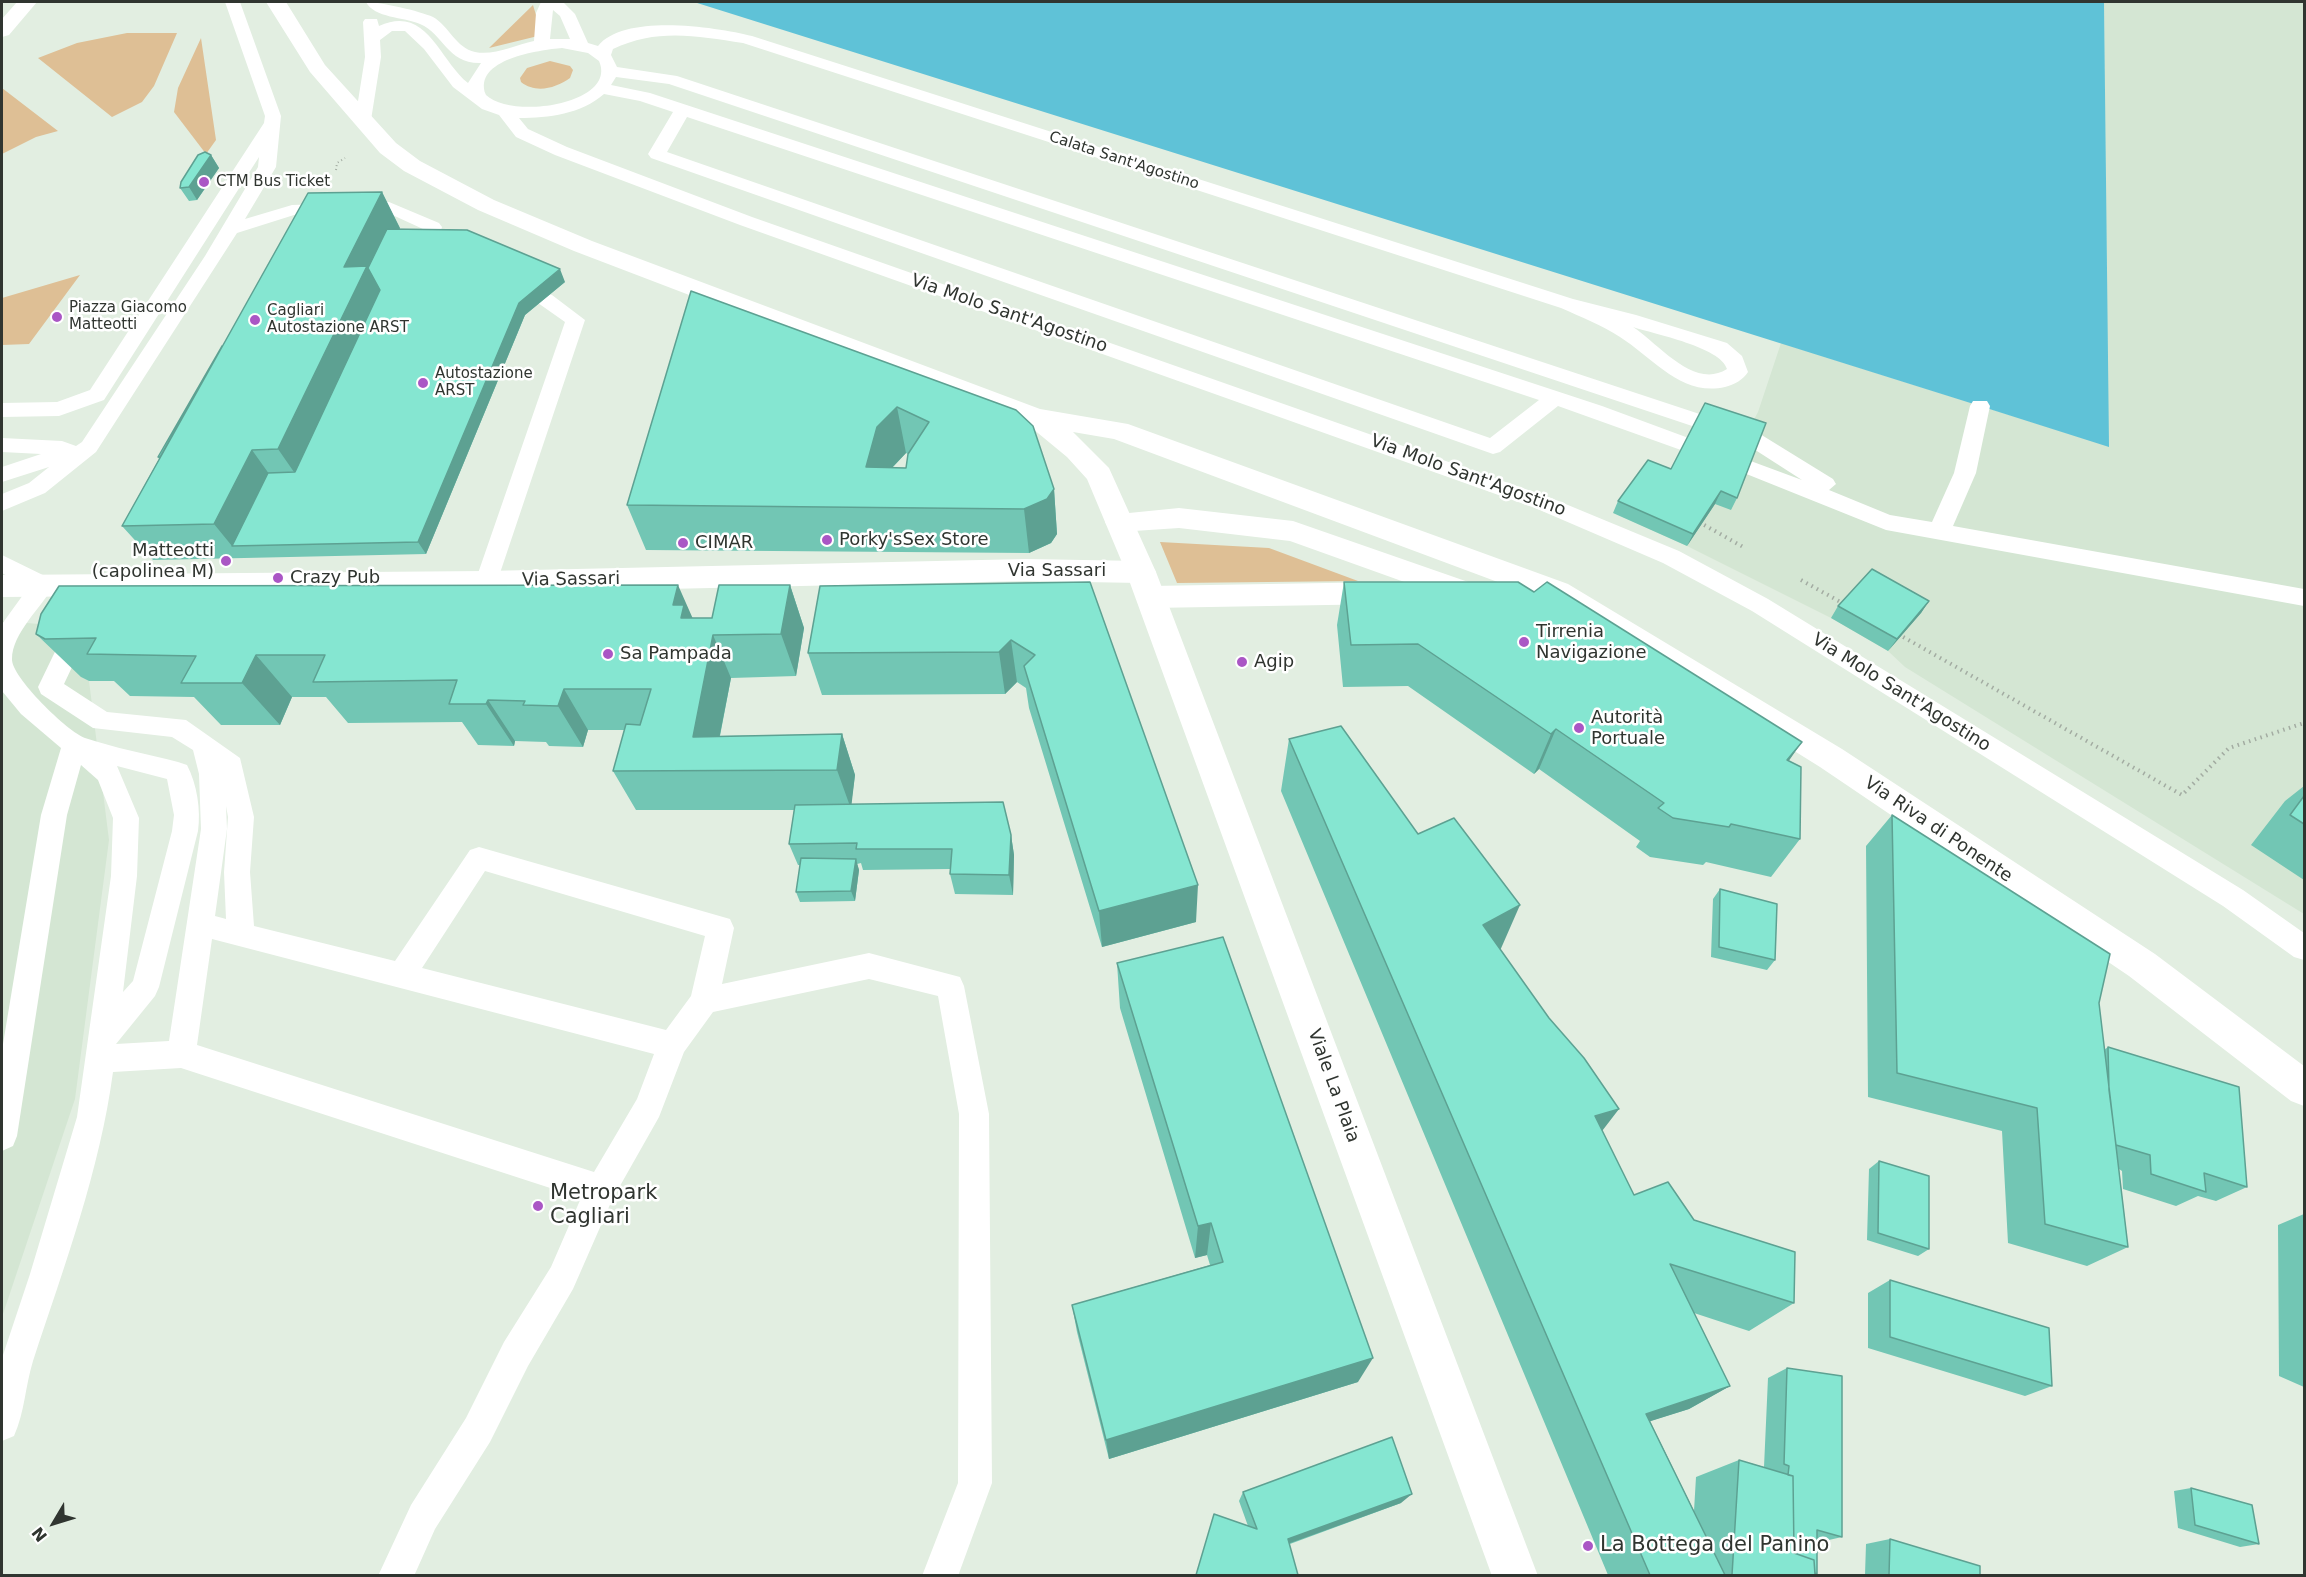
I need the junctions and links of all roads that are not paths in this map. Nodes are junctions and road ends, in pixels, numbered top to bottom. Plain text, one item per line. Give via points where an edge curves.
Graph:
1 (27, 2) edge
2 (232, 2) edge
3 (276, 2) edge
4 (548, 2) edge
5 (554, 2) edge
6 (369, 4) edge
7 (2, 31) edge
8 (372, 39) junction
9 (542, 44) junction
10 (581, 45) junction
11 (502, 56) junction
12 (607, 63) junction
13 (600, 88) junction
14 (479, 98) junction
15 (576, 104) junction
16 (683, 110) junction
17 (505, 111) junction
18 (273, 116) junction
19 (363, 120) junction
20 (561, 151) junction
21 (231, 230) junction
22 (429, 242) edge
23 (545, 299) dead end
24 (1568, 304) junction
25 (1555, 398) junction
26 (1980, 406) dead end
27 (2, 410) edge
28 (1036, 417) junction
29 (2, 445) edge
30 (89, 447) junction
31 (2, 475) edge
32 (2, 503) edge
33 (1119, 522) junction
34 (1886, 522) junction
35 (1939, 532) junction
36 (2, 563) edge
37 (486, 582) junction
38 (1146, 584) junction
39 (43, 585) junction
40 (2, 586) edge
41 (99, 586) junction
42 (1463, 592) junction
43 (1557, 592) junction
44 (2304, 598) edge
45 (2, 655) edge
46 (2, 664) edge
47 (204, 744) junction
48 (74, 745) junction
49 (200, 924) junction
50 (241, 934) junction
51 (2304, 948) edge
52 (402, 975) junction
53 (704, 1001) junction
54 (672, 1046) junction
55 (101, 1047) junction
56 (181, 1054) junction
57 (2304, 1088) edge
58 (2, 1136) edge
59 (601, 1189) junction
60 (2, 1424) edge
61 (396, 1575) edge
62 (940, 1575) edge
63 (1515, 1575) edge

1 - 7 main road
2 - 18 lane
3 - 19 main road via 309,57
4 - 9 lane
5 - 10 lane via 567,14
6 - 8 lane
6 - 11 lane via 428,21 460,53 477,58
8 - 14 lane via 382,28 392,25 414,29 426,38 457,82
8 - 19 lane
9 - 10 lane
9 - 11 lane
10 - 12 lane
11 - 14 lane via 478,76 475,87
12 - 13 lane, Calata Sant'Agostino
12 - 24 lane, Calata Sant'Agostino via 606,46 639,30 656,27 746,39
12 - 34 lane via 682,83 1753,439
13 - 15 lane
13 - 16 lane
14 - 17 lane
15 - 17 lane via 543,112
15 - 20 lane via 568,118
16 - 25 lane
16 - 25 lane via 657,154 1493,447
17 - 20 lane, Via Molo Sant'Agostino via 522,133
18 - 21 lane via 267,167
18 - 27 lane via 219,208 97,395 59,409
19 - 28 main road via 388,148 412,166 486,205 583,246
20 - 51 lane, Via Molo Sant'Agostino via 746,221 1559,508 1671,557 1770,611 2233,898
21 - 22 lane via 292,210 389,207 433,228
21 - 30 lane
23 - 37 lane via 575,320
24 - 24 lane, Calata Sant'Agostino via 1627,332 1693,380 1712,385 1728,381 1738,372 1735,361 1720,348
25 - 34 lane via 1742,464
26 - 35 lane via 1965,473
28 - 33 main road via 1077,450 1099,475
28 - 43 main road via 1118,431
29 - 30 lane
30 - 31 lane
30 - 32 lane via 37,488
33 - 38 main road
33 - 42 main road via 1179,518 1293,531
34 - 35 lane
35 - 44 lane
36 - 39 lane
37 - 38 main road, Via Sassari via 1026,570
37 - 41 main road, Via Sassari
38 - 42 main road, Via Sassari via 1203,596
38 - 63 main road, Viale La Plaia
39 - 40 main road, Via Sassari
39 - 41 main road, Via Sassari
39 - 45 lane via 6,635
41 - 47 lane via 50,687 102,722 177,727
42 - 43 main road
43 - 57 main road, Via Riva di Ponente via 1831,758 2142,965
46 - 48 lane via 3,676 30,707
47 - 49 lane via 212,774 215,822
47 - 50 lane via 231,765 241,817 237,872
48 - 55 lane via 108,774 126,818 124,876
48 - 55 lane via 178,772 187,815 181,853 145,987
48 - 58 lane via 54,815
49 - 50 lane
49 - 56 lane
50 - 52 lane
52 - 53 lane via 478,858 720,928
52 - 54 lane
53 - 54 lane
53 - 62 lane via 870,966 950,986 974,1114 975,1483
54 - 59 lane via 649,1107
55 - 56 lane
55 - 60 lane via 92,1117 12,1375
56 - 59 lane
59 - 61 lane via 562,1278 516,1354 478,1430 423,1517

